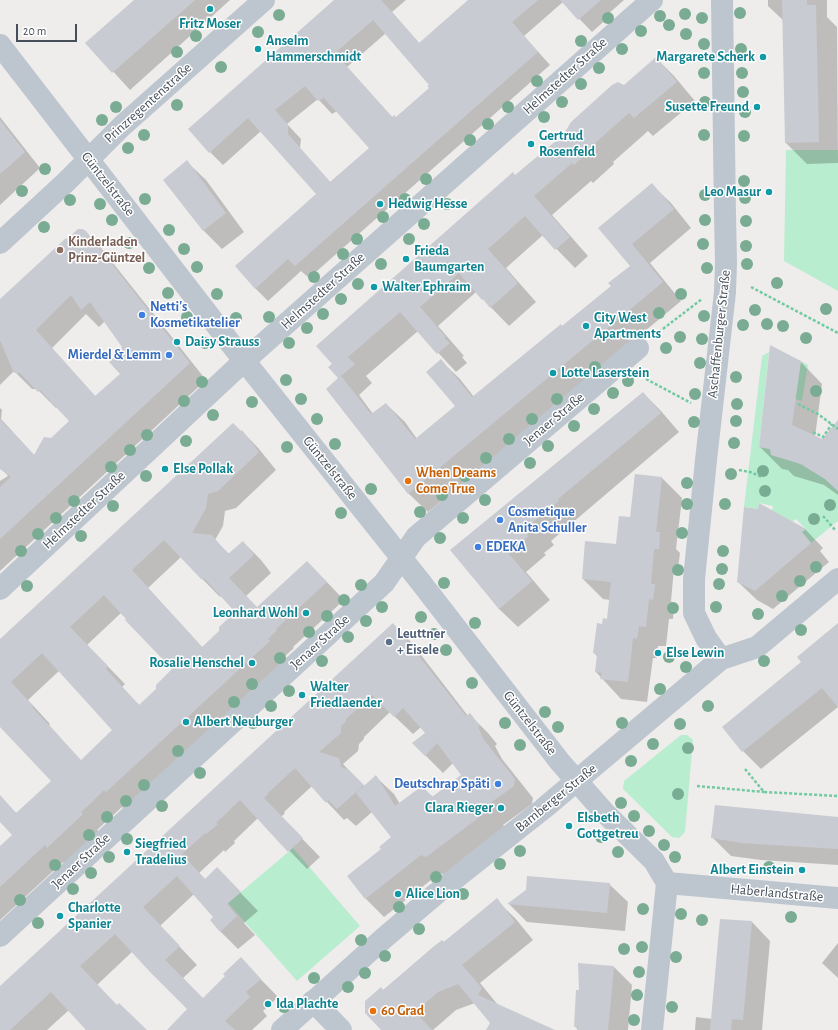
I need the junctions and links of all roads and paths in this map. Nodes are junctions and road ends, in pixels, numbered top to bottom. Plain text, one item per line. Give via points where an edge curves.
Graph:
1 (264, 0) edge
2 (652, 0) edge
3 (722, 0) edge
4 (0, 45) edge
5 (88, 159) junction
6 (0, 243) edge
7 (751, 287) dead end
8 (702, 299) dead end
9 (838, 333) edge
10 (638, 348) joint
11 (244, 361) junction
12 (646, 379) dead end
13 (691, 403) dead end
14 (798, 404) dead end
15 (832, 424) junction
16 (838, 429) edge
17 (813, 432) dead end
18 (739, 470) dead end
19 (762, 477) dead end
20 (823, 516) dead end
21 (836, 531) dead end
22 (401, 557) junction
23 (838, 579) edge
24 (0, 589) edge
25 (721, 659) junction
26 (745, 769) dead end
27 (576, 782) junction
28 (697, 786) dead end
29 (764, 792) junction
30 (838, 796) edge
31 (668, 883) junction
32 (838, 898) edge
33 (0, 936) edge
34 (313, 1001) junction
35 (282, 1030) edge
36 (341, 1030) edge
37 (652, 1030) edge

1 - 5 street, Prinzregentenstraße
2 - 11 street, Helmstedter Straße
3 - 25 street, Aschaffenburger Straße via 725,292 694,579 694,613 706,638
4 - 5 street, Güntzelstraße
5 - 6 street, Prinzregentenstraße
5 - 11 street, Güntzelstraße
7 - 9 path
8 - 10 path
10 - 22 street, Jenaer Straße via 435,520 416,537
11 - 22 street, Güntzelstraße
11 - 24 street, Helmstedter Straße
12 - 13 path
14 - 15 path
15 - 16 path
15 - 17 path via 823,438
18 - 19 path
20 - 21 path
22 - 27 street, Güntzelstraße
22 - 33 street, Jenaer Straße via 384,583
23 - 25 street, Bamberger Straße via 756,647
25 - 27 street, Bamberger Straße
26 - 29 path
27 - 31 street, Güntzelstraße via 654,861
27 - 34 street, Bamberger Straße via 437,893
28 - 29 path
29 - 30 path
31 - 32 street, Haberlandstraße
31 - 37 street
34 - 35 street, Bamberger Straße
34 - 36 street

